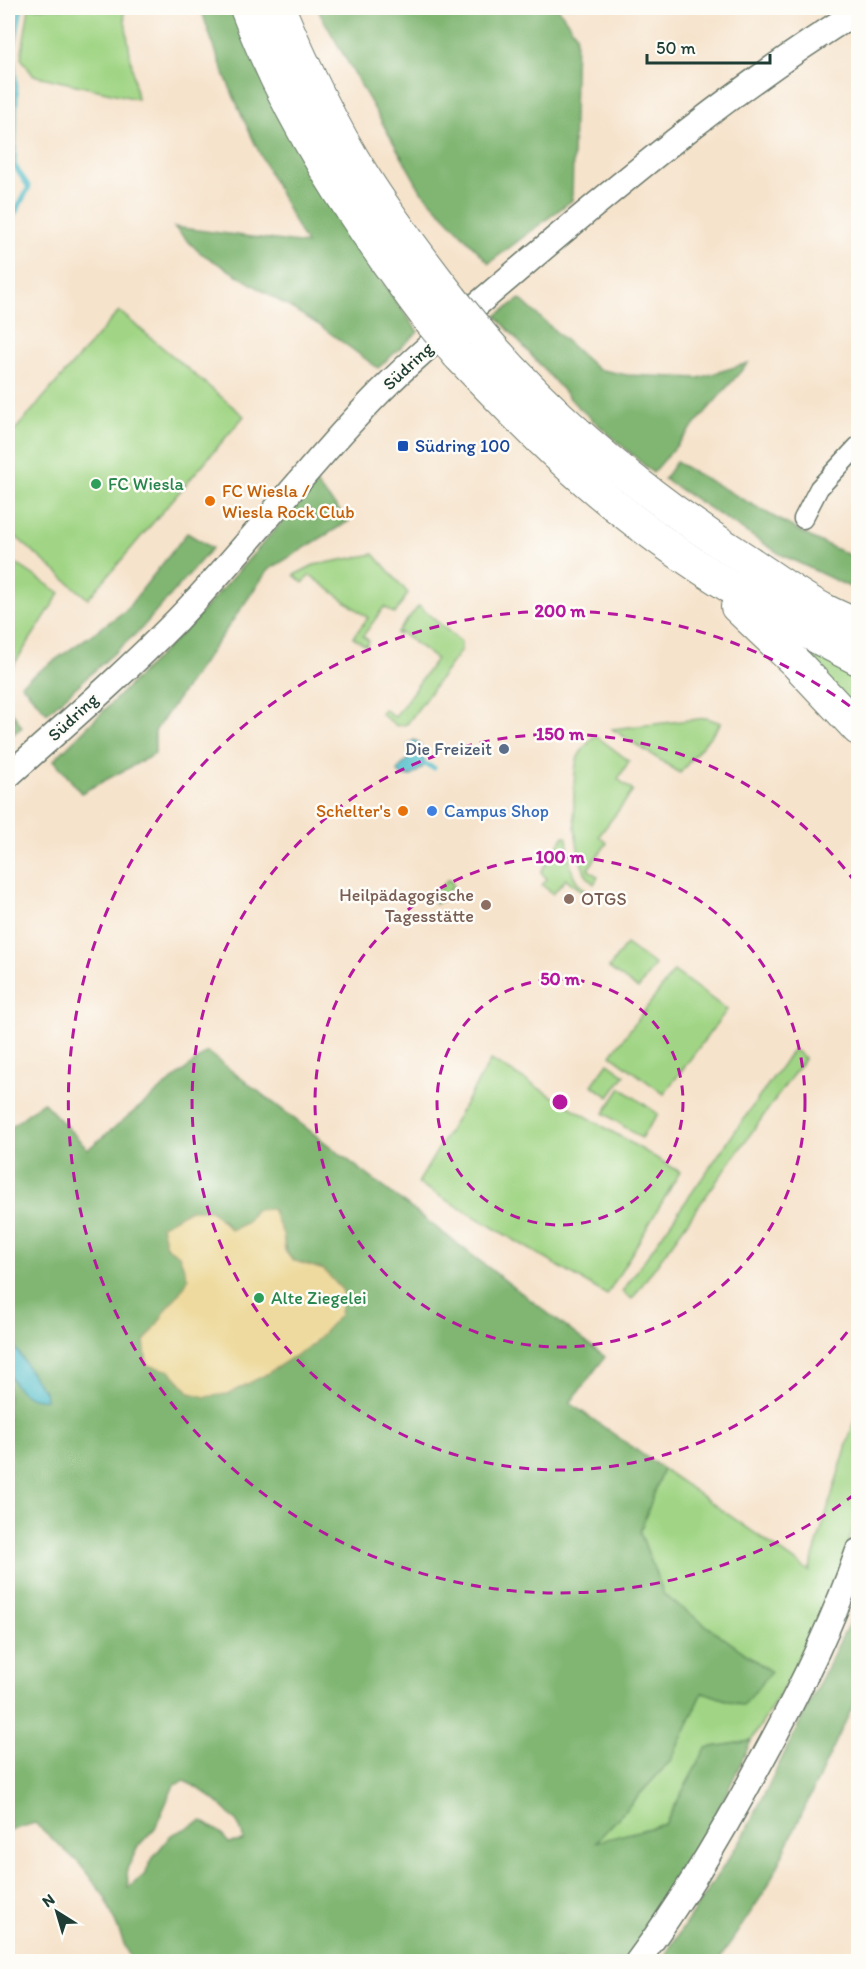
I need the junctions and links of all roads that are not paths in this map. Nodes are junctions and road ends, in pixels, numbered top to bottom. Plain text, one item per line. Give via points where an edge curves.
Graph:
1 (246, 8) edge
2 (279, 8) edge
3 (858, 10) edge
4 (858, 446) edge
5 (803, 519) dead end
6 (681, 555) junction
7 (858, 625) edge
8 (858, 659) edge
9 (858, 729) edge
10 (8, 777) edge
11 (858, 1551) edge
12 (637, 1962) edge

1 - 6 highway, bridge via 264,53 318,158 379,253 429,320 534,434 587,482
2 - 7 highway, bridge via 300,59 363,175 415,252 503,361 636,482 704,533 821,608
3 - 10 street, Südring via 721,104 616,186 433,343 321,453 177,619
4 - 5 street via 819,488
6 - 8 highway via 748,598
6 - 9 highway via 783,650
11 - 12 street via 780,1728 720,1838

